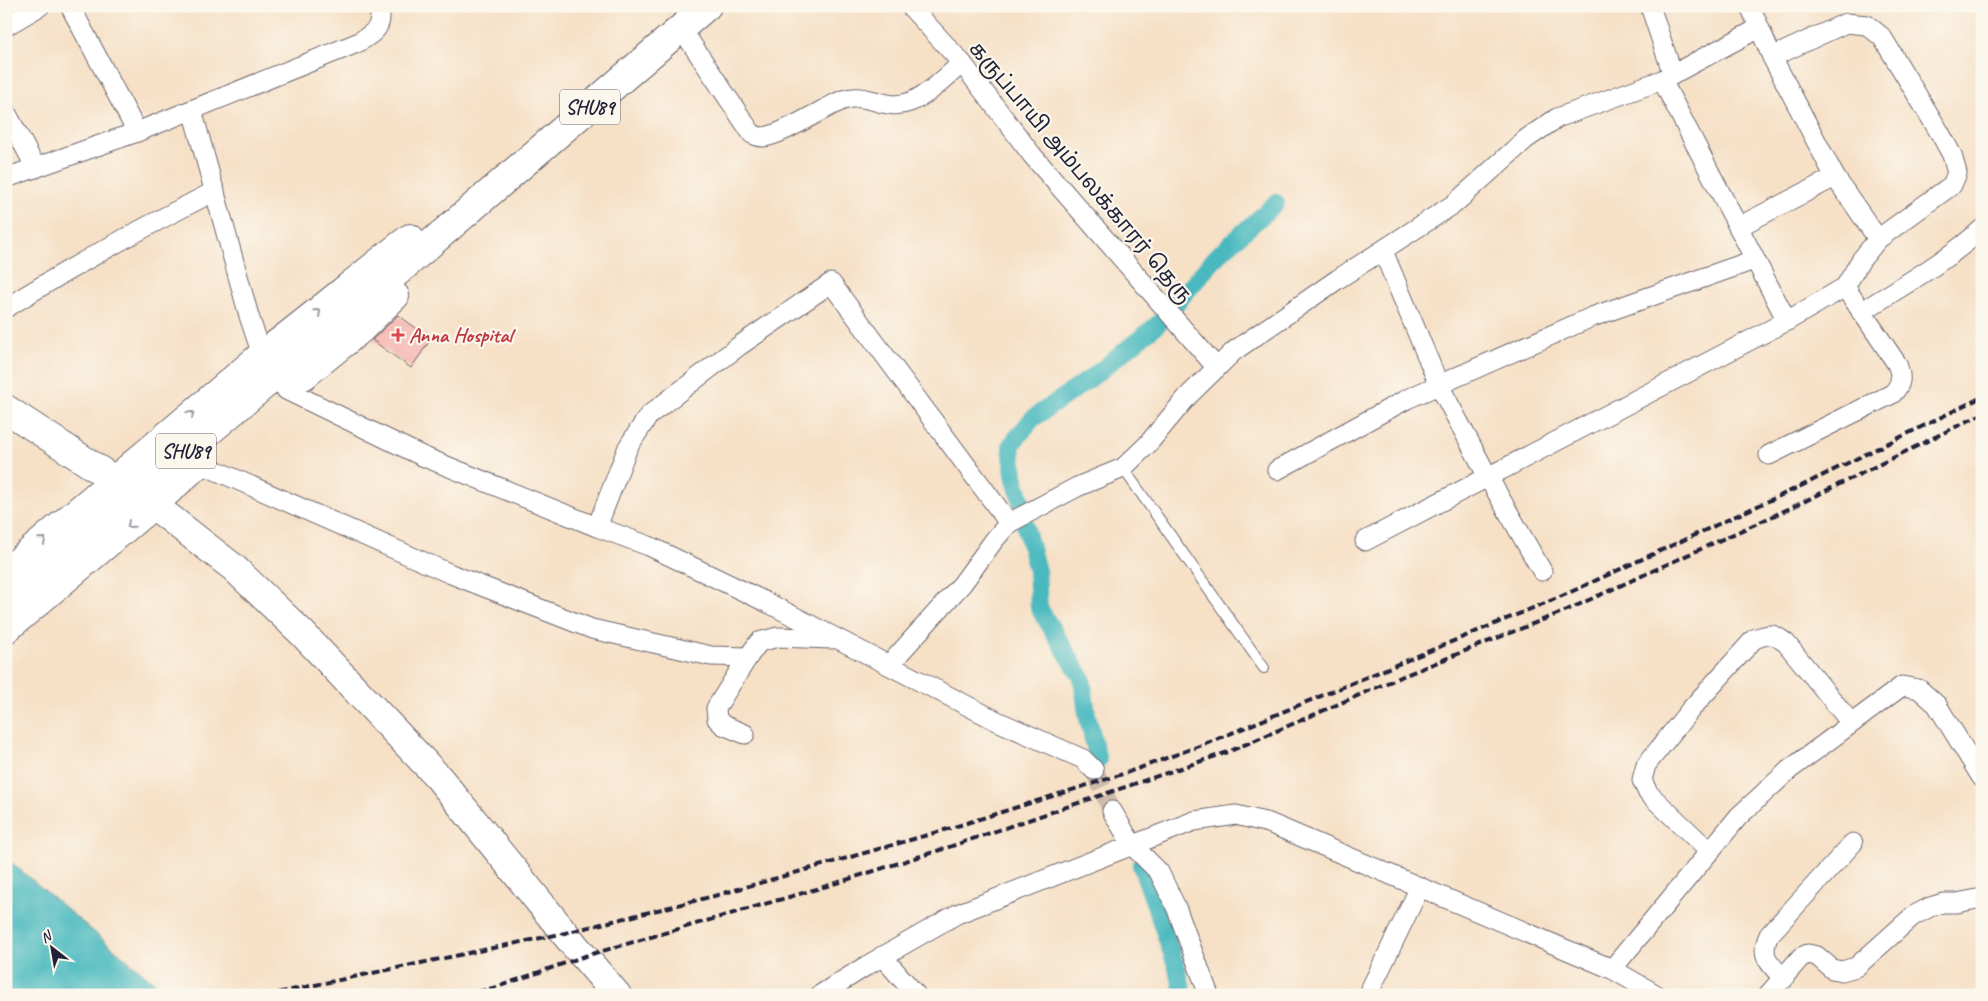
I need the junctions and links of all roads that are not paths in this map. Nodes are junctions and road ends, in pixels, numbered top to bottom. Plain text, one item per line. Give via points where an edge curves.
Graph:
1 (40, 6) edge
2 (70, 6) edge
3 (378, 6) edge
4 (706, 6) edge
5 (910, 6) edge
6 (1650, 6) edge
7 (1750, 6) edge
8 (6, 26) edge
9 (681, 28) junction
10 (1759, 28) junction
11 (1772, 57) junction
12 (962, 63) junction
13 (1668, 78) junction
14 (192, 110) junction
15 (6, 112) edge
16 (137, 132) junction
17 (36, 168) junction
18 (1835, 177) junction
19 (6, 178) edge
20 (216, 191) junction
21 (473, 207) junction
22 (1738, 227) junction
23 (1982, 229) edge
24 (1878, 239) junction
25 (1383, 251) junction
26 (1754, 260) junction
27 (1845, 286) junction
28 (6, 308) edge
29 (1861, 312) junction
30 (1787, 321) junction
31 (262, 355) junction
32 (1217, 368) junction
33 (1439, 385) junction
34 (286, 390) junction
35 (6, 409) edge
36 (1769, 455) dead end
37 (199, 463) junction
38 (1123, 468) junction
39 (1277, 470) dead end
40 (1488, 477) junction
41 (114, 479) junction
42 (153, 506) junction
43 (1010, 523) junction
44 (597, 527) junction
45 (1365, 541) dead end
46 (1542, 571) dead end
47 (6, 572) edge
48 (6, 603) edge
49 (6, 630) edge
50 (836, 639) junction
51 (748, 657) junction
52 (889, 665) junction
53 (1264, 668) dead end
54 (1851, 723) junction
55 (744, 734) dead end
56 (1094, 770) tunnel mouth
57 (1981, 777) edge
58 (1112, 812) tunnel mouth
59 (1853, 842) dead end
60 (1133, 846) junction
61 (1710, 852) junction
62 (1420, 887) junction
63 (1982, 898) edge
64 (882, 956) junction
65 (1612, 970) junction
66 (1784, 979) junction
67 (1371, 988) dead end
68 (618, 995) edge
69 (820, 995) edge
70 (916, 995) edge
71 (1209, 995) edge
72 (1657, 995) edge
73 (1768, 995) edge

1 - 8 street
2 - 16 street
3 - 14 street via 379,26 357,44
4 - 9 main road, SHU89
5 - 12 street, கருப்பாயி அம்பலக்காரர் தெரு
6 - 13 street
7 - 10 street
9 - 12 street via 752,134 762,137 844,100 861,97 890,106 910,102 933,88
9 - 21 main road, SHU89
10 - 11 street
10 - 13 street
11 - 18 street
11 - 24 street via 1846,23 1867,25 1882,37 1940,133 1957,173 1952,185
12 - 32 street, கருப்பாயி அம்பலக்காரர் தெரு via 1032,155
13 - 22 street
13 - 25 street via 1557,118 1526,139 1454,204
14 - 16 street
14 - 20 street
15 - 17 street
16 - 17 street
17 - 19 street
18 - 22 street
18 - 24 street
20 - 28 street via 142,227
20 - 31 street
31 -> 21 main road via 434,220
21 - 34 main road via 455,236 361,329
21 - 48 main road, SHU89
22 - 26 street
23 - 29 street via 1916,279
24 - 27 street
25 - 32 street via 1234,351
25 - 33 street
26 - 30 street
26 - 33 street via 1592,317
27 - 29 street
27 - 30 street
29 - 36 street via 1897,364 1900,386 1892,394
30 - 40 street
41 -> 31 main road
32 - 38 street
33 - 39 street
33 - 40 street
34 - 37 main road
34 - 44 street via 422,456
35 - 41 main road
37 - 42 main road
37 - 51 street via 451,574 592,629 711,656
38 - 43 street via 1077,487
38 - 53 lane
40 - 45 street
40 - 46 street
47 -> 41 main road
42 -> 49 main road
42 - 68 main road via 234,568 302,633 439,778
43 - 44 street via 831,283 739,346 649,415 628,447
43 - 52 street via 962,584
44 - 50 street via 649,546
50 - 51 street via 778,637 760,642
50 - 52 street
51 - 55 street via 716,708 717,719 723,725
52 - 56 street via 997,721 1083,759
54 - 57 street via 1902,686 1919,689 1937,706
54 - 61 street via 1789,770 1739,816
54 - 61 street via 1786,642 1775,635 1754,639 1646,765 1642,780 1648,793
58 - 60 street
59 - 66 street via 1769,935 1764,946 1765,957
60 - 62 street via 1194,821 1236,815 1269,823
60 - 64 street via 956,914
60 - 71 street via 1159,872 1176,907
61 - 65 street
62 - 65 street
62 - 67 street
63 - 66 street via 1943,903 1913,916 1856,967 1842,972 1808,954 1801,957
64 - 69 street
64 - 70 street
65 - 72 street
66 - 73 street

